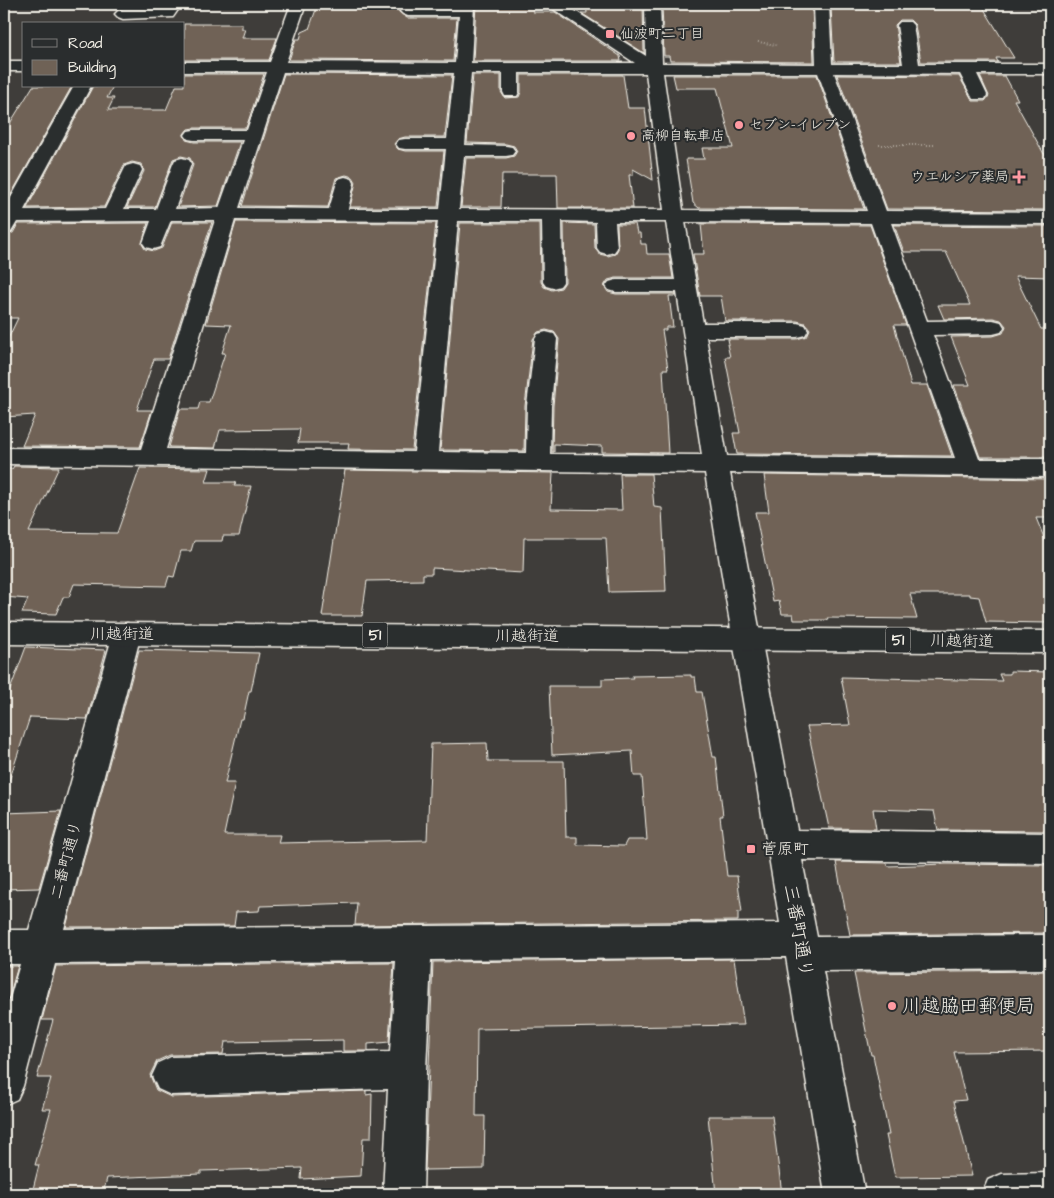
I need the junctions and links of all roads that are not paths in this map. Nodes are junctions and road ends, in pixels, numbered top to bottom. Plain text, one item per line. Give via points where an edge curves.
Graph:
1 (174, 4) edge
2 (298, 4) edge
3 (409, 4) edge
4 (554, 4) edge
5 (653, 4) edge
6 (822, 4) edge
7 (466, 8) edge
8 (123, 14) edge
9 (905, 25) dead end
10 (4, 66) edge
11 (22, 66) edge
12 (185, 67) edge
13 (276, 68) junction
14 (463, 68) junction
15 (511, 68) junction
16 (654, 68) junction
17 (824, 68) junction
18 (912, 68) junction
19 (966, 69) junction
20 (1050, 69) edge
21 (82, 88) edge
22 (511, 92) dead end
23 (979, 95) dead end
24 (194, 135) dead end
25 (253, 135) junction
26 (405, 144) dead end
27 (455, 147) junction
28 (506, 151) dead end
29 (182, 164) dead end
30 (133, 170) dead end
31 (345, 184) dead end
32 (164, 214) junction
33 (227, 214) junction
34 (112, 215) junction
35 (337, 215) junction
36 (448, 216) junction
37 (552, 216) junction
38 (605, 216) junction
39 (674, 216) junction
40 (880, 217) junction
41 (1050, 218) edge
42 (6, 220) edge
43 (153, 243) dead end
44 (607, 248) dead end
45 (554, 282) dead end
46 (616, 286) dead end
47 (686, 286) junction
48 (920, 328) junction
49 (993, 328) dead end
50 (695, 330) junction
51 (797, 330) dead end
52 (546, 339) dead end
53 (4, 456) edge
54 (150, 457) junction
55 (425, 461) junction
56 (538, 462) junction
57 (716, 464) junction
58 (970, 467) junction
59 (1050, 468) edge
60 (4, 633) edge
61 (127, 634) junction
62 (746, 638) junction
63 (1050, 642) edge
64 (783, 845) junction
65 (1050, 848) edge
66 (415, 944) junction
67 (4, 947) edge
68 (42, 947) junction
69 (801, 947) junction
70 (1050, 952) edge
71 (407, 1070) junction
72 (171, 1076) dead end
73 (4, 1086) edge
74 (1050, 1193) edge
75 (403, 1194) edge
76 (845, 1194) edge
77 (1002, 1194) edge

1 - 8 street via 168,14
2 - 13 street
3 - 7 street via 408,11
4 - 16 street
5 - 16 street, 三番町通り
6 - 17 street
7 - 14 street
9 - 18 street
10 - 11 street
12 - 13 street
13 - 14 street
13 - 25 street
14 - 15 street
14 - 27 street
15 - 16 street
15 - 22 street
16 - 17 street
16 - 39 street, 三番町通り
17 - 18 street
17 - 40 street
18 - 19 street
19 - 20 street
19 - 23 street
21 - 42 street
24 - 25 street
25 - 33 street
26 - 27 street
27 - 28 street
27 - 36 street
29 - 32 street
30 - 34 street
31 - 35 street
32 - 33 street
32 - 34 street
32 - 43 street
33 - 35 street
33 - 54 street
34 - 42 street
35 - 36 street
36 - 37 street
36 - 55 street
37 - 38 street
37 - 45 street
38 - 39 street
38 - 44 street
39 - 40 street
39 - 47 street, 三番町通り
40 - 41 street via 1017,226
40 - 48 street
46 - 47 street
47 - 50 street, 三番町通り
48 - 49 street
48 - 58 street
50 - 51 street
50 - 57 street, 三番町通り
52 - 56 street via 539,406
53 - 54 street
54 - 55 street
55 - 56 street
56 - 57 street
57 - 58 street
57 - 62 street, 三番町通り
58 - 59 street
60 - 61 street, 川越街道 / 51
61 - 62 street, 川越街道 / 51
61 - 68 street, 二番町通り
62 - 63 street, 川越街道 / 51
62 - 64 street, 三番町通り
64 - 65 street
64 - 69 street, 三番町通り
66 - 68 street
66 - 69 street
66 - 71 street
67 - 68 street
68 - 73 street, 二番町通り
69 - 70 street
69 - 76 street, 三番町通り
71 - 72 street
71 - 75 street
74 - 77 street

